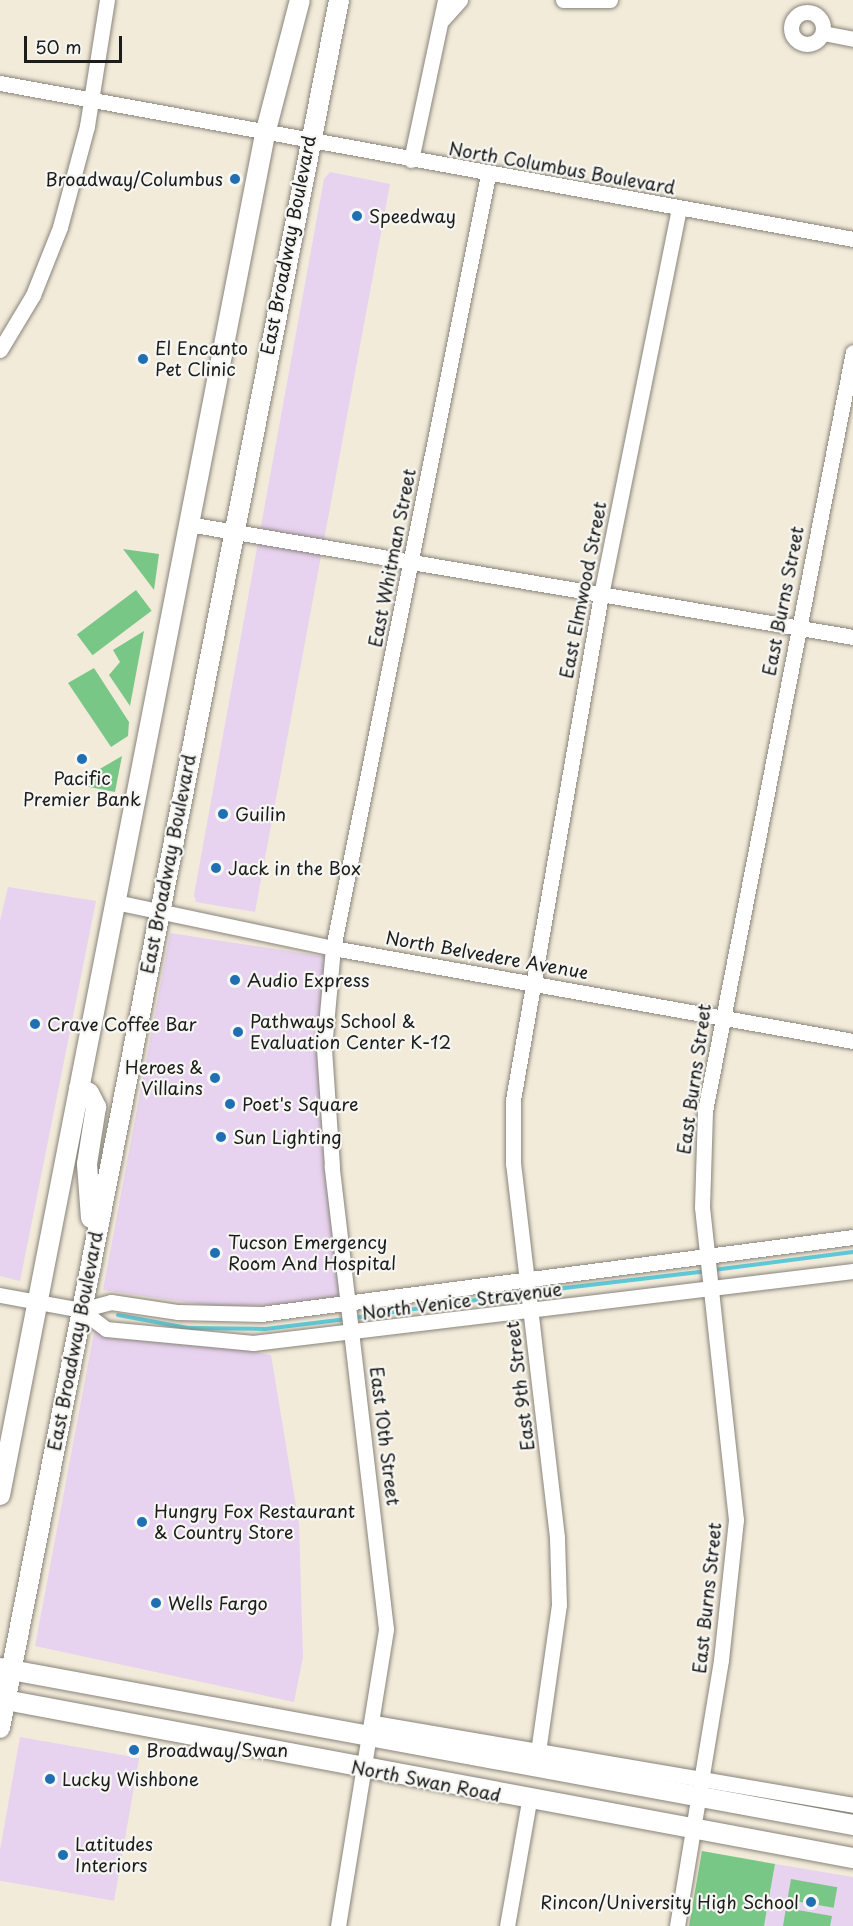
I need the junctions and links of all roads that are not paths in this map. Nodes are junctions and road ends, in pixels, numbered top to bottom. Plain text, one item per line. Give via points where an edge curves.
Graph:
1 (107, 0) edge
2 (300, 0) edge
3 (339, 0) edge
4 (445, 0) edge
5 (460, 0) edge
6 (563, 0) edge
7 (610, 0) edge
8 (441, 22) junction
9 (823, 33) dead end
10 (853, 39) edge
11 (0, 84) edge
12 (92, 101) junction
13 (264, 134) junction
14 (308, 141) junction
15 (411, 160) junction
16 (488, 175) junction
17 (679, 209) junction
18 (853, 239) edge
19 (0, 350) edge
20 (853, 352) edge
21 (188, 524) junction
22 (232, 532) junction
23 (412, 561) junction
24 (601, 595) junction
25 (797, 627) junction
26 (853, 637) edge
27 (115, 902) junction
28 (158, 915) junction
29 (333, 948) junction
30 (531, 981) junction
31 (720, 1019) junction
32 (853, 1041) edge
33 (79, 1088) junction
34 (853, 1237) edge
35 (93, 1248) junction
36 (708, 1255) junction
37 (853, 1271) edge
38 (526, 1279) junction
39 (713, 1290) junction
40 (0, 1295) edge
41 (38, 1303) junction
42 (348, 1303) junction
43 (81, 1310) junction
44 (530, 1312) junction
45 (352, 1335) junction
46 (0, 1495) edge
47 (5, 1669) edge
48 (2, 1700) edge
49 (0, 1728) edge
50 (372, 1731) junction
51 (538, 1752) junction
52 (365, 1770) junction
53 (702, 1778) junction
54 (698, 1797) junction
55 (529, 1801) junction
56 (853, 1805) edge
57 (853, 1825) edge
58 (693, 1831) junction
59 (853, 1858) edge
60 (338, 1926) edge
61 (507, 1926) edge
62 (677, 1926) edge

1 - 12 street
2 - 13 main road
3 - 14 main road, East Broadway Boulevard
4 - 8 street
5 - 8 street
6 - 7 street
8 - 15 street
9 - 10 street
11 - 12 street, North Columbus Boulevard
12 - 13 street, North Columbus Boulevard
12 - 19 street via 60,227 33,294
13 - 14 street, North Columbus Boulevard
13 - 21 main road
14 - 15 street, North Columbus Boulevard
14 - 22 main road, East Broadway Boulevard
15 - 16 street, North Columbus Boulevard
16 - 17 street, North Columbus Boulevard
16 - 23 street, East Whitman Street
17 - 18 street, North Columbus Boulevard
17 - 24 street, East Elmwood Street
20 - 25 street, East Burns Street
21 - 22 street
21 - 27 main road
22 - 23 street
22 - 28 main road, East Broadway Boulevard
23 - 24 street
23 - 29 street, East Whitman Street
24 - 25 street
24 - 30 street, East Elmwood Street
25 - 26 street
25 - 31 street, East Burns Street
27 - 28 street, North Belvedere Avenue
27 - 33 main road
28 - 29 street, North Belvedere Avenue
28 - 35 main road, East Broadway Boulevard
29 - 30 street, North Belvedere Avenue
29 - 42 street, East 10th Street via 323,1077
30 - 31 street, North Belvedere Avenue
30 - 38 street, East 9th Street via 513,1100 513,1164
31 - 32 street, North Belvedere Avenue
31 - 36 street, East Burns Street via 701,1160
33 - 35 main road via 89,1093 96,1107 87,1164
33 - 41 main road
34 - 36 street, North Venice Stravenue
35 - 43 main road, East Broadway Boulevard
36 - 38 street, North Venice Stravenue
36 - 39 street, East Burns Street
37 - 39 street, North Venice Stravenue
38 - 42 street, North Venice Stravenue
38 - 44 street, East 9th Street
39 - 44 street, North Venice Stravenue
39 - 53 street, East Burns Street via 736,1520
40 - 41 street, North Venice Stravenue
41 - 43 street, North Venice Stravenue
41 - 46 main road
42 - 43 street, North Venice Stravenue via 236,1315 111,1302
42 - 45 street, East 10th Street
43 - 45 street, North Venice Stravenue via 106,1329 160,1338 253,1343
43 - 47 main road, East Broadway Boulevard
44 - 45 street, North Venice Stravenue
44 - 51 street, East 9th Street via 556,1537 559,1605
45 - 50 street, East 10th Street via 385,1589 383,1670
47 - 48 main road, East Broadway Boulevard
47 - 50 main road, North Swan Road
48 - 49 main road, East Broadway Boulevard
48 - 52 main road, North Swan Road
50 - 51 street, North Swan Road
50 - 52 street, East 10th Street
50 - 54 main road, North Swan Road
51 - 53 street, North Swan Road
52 - 55 main road, North Swan Road
52 - 60 street, East 10th Street
53 - 54 street, East Burns Street
53 - 56 street, North Swan Road
54 - 57 main road, North Swan Road
54 - 58 street, East Burns Street
55 - 58 main road, North Swan Road
55 - 61 street
58 - 59 main road, North Swan Road
58 - 62 street, East Burns Street

